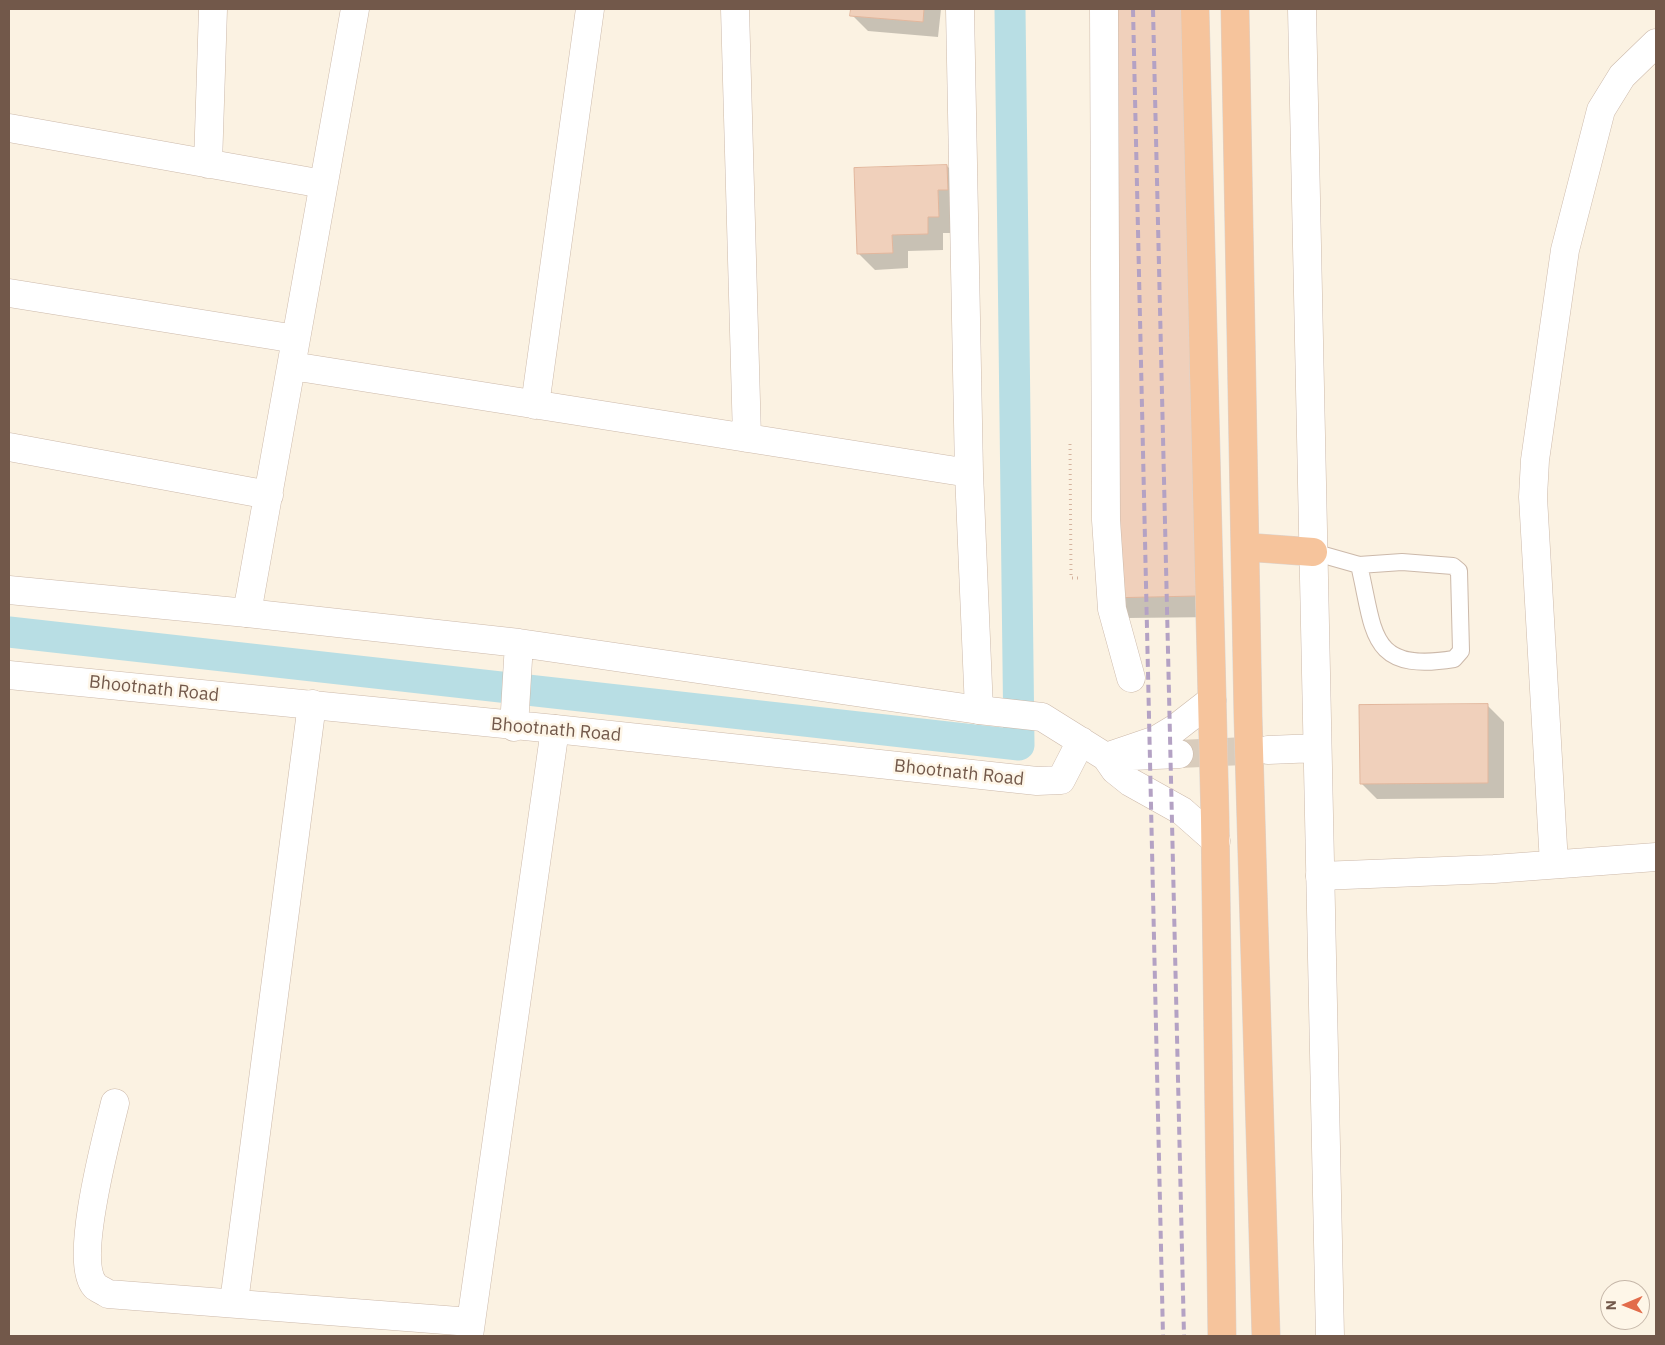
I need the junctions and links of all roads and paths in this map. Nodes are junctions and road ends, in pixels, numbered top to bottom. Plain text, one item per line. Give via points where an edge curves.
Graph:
1 (213, 9) edge
2 (355, 9) edge
3 (590, 9) edge
4 (735, 9) edge
5 (960, 9) edge
6 (1104, 9) edge
7 (1195, 9) edge
8 (1235, 9) edge
9 (1302, 9) edge
10 (1656, 24) edge
11 (1656, 43) edge
12 (9, 128) edge
13 (208, 164) junction
14 (323, 184) junction
15 (9, 293) edge
16 (296, 339) junction
17 (292, 366) junction
18 (536, 405) junction
19 (747, 438) junction
20 (1070, 444) dead end
21 (9, 447) edge
22 (969, 473) junction
23 (269, 495) junction
24 (1070, 537) dead end
25 (1245, 547) junction
26 (1313, 552) junction
27 (1359, 565) junction
28 (9, 590) edge
29 (247, 613) junction
30 (518, 652) junction
31 (9, 675) edge
32 (1131, 678) dead end
33 (1212, 700) junction
34 (312, 704) junction
35 (983, 710) junction
36 (514, 722) junction
37 (555, 729) junction
38 (1081, 741) junction
39 (1317, 748) junction
40 (1268, 750) tunnel mouth
41 (1180, 754) tunnel mouth
42 (1106, 757) junction
43 (1216, 841) junction
44 (1656, 858) edge
45 (1554, 864) junction
46 (1320, 876) junction
47 (115, 1103) dead end
48 (234, 1302) junction
49 (470, 1329) edge
50 (1222, 1336) edge
51 (1266, 1336) edge
52 (1330, 1336) edge

1 - 13 street
2 - 14 street
3 - 18 street
4 - 19 street
5 - 22 street
6 - 32 street via 1106,520 1112,609
7 - 33 highway
8 - 25 highway
9 - 26 street
10 - 11 street
11 - 45 street via 1622,76 1601,110 1565,250 1534,460 1533,496
12 - 13 street
13 - 14 street
14 - 16 street
15 - 16 street
16 - 17 street
17 - 18 street
17 - 23 street
18 - 19 street
19 - 22 street
20 - 24 path
21 - 23 street
22 - 35 street
23 - 29 street
25 - 26 highway
25 - 51 highway
26 - 27 lane
26 - 39 street
27 - 27 lane via 1402,562 1453,566 1459,571 1461,650 1454,659 1438,662 1402,660 1385,651 1375,632
28 - 29 street
29 - 30 street
30 - 35 street
30 - 36 street
31 - 34 street, Bhootnath Road
33 - 42 street via 1156,740
33 - 43 highway
34 - 36 street, Bhootnath Road
34 - 48 street
35 - 38 street via 1042,717
36 - 37 street, Bhootnath Road
37 - 38 street, Bhootnath Road via 1037,781 1061,780
37 - 49 street
38 - 42 street
39 - 40 street
39 - 46 street
41 - 42 street
42 - 43 street via 1115,770 1130,782 1182,811
43 - 50 highway
44 - 45 street
45 - 46 street
46 - 52 street
47 - 48 street via 92,1206 87,1266 94,1286 108,1294
48 - 49 street

